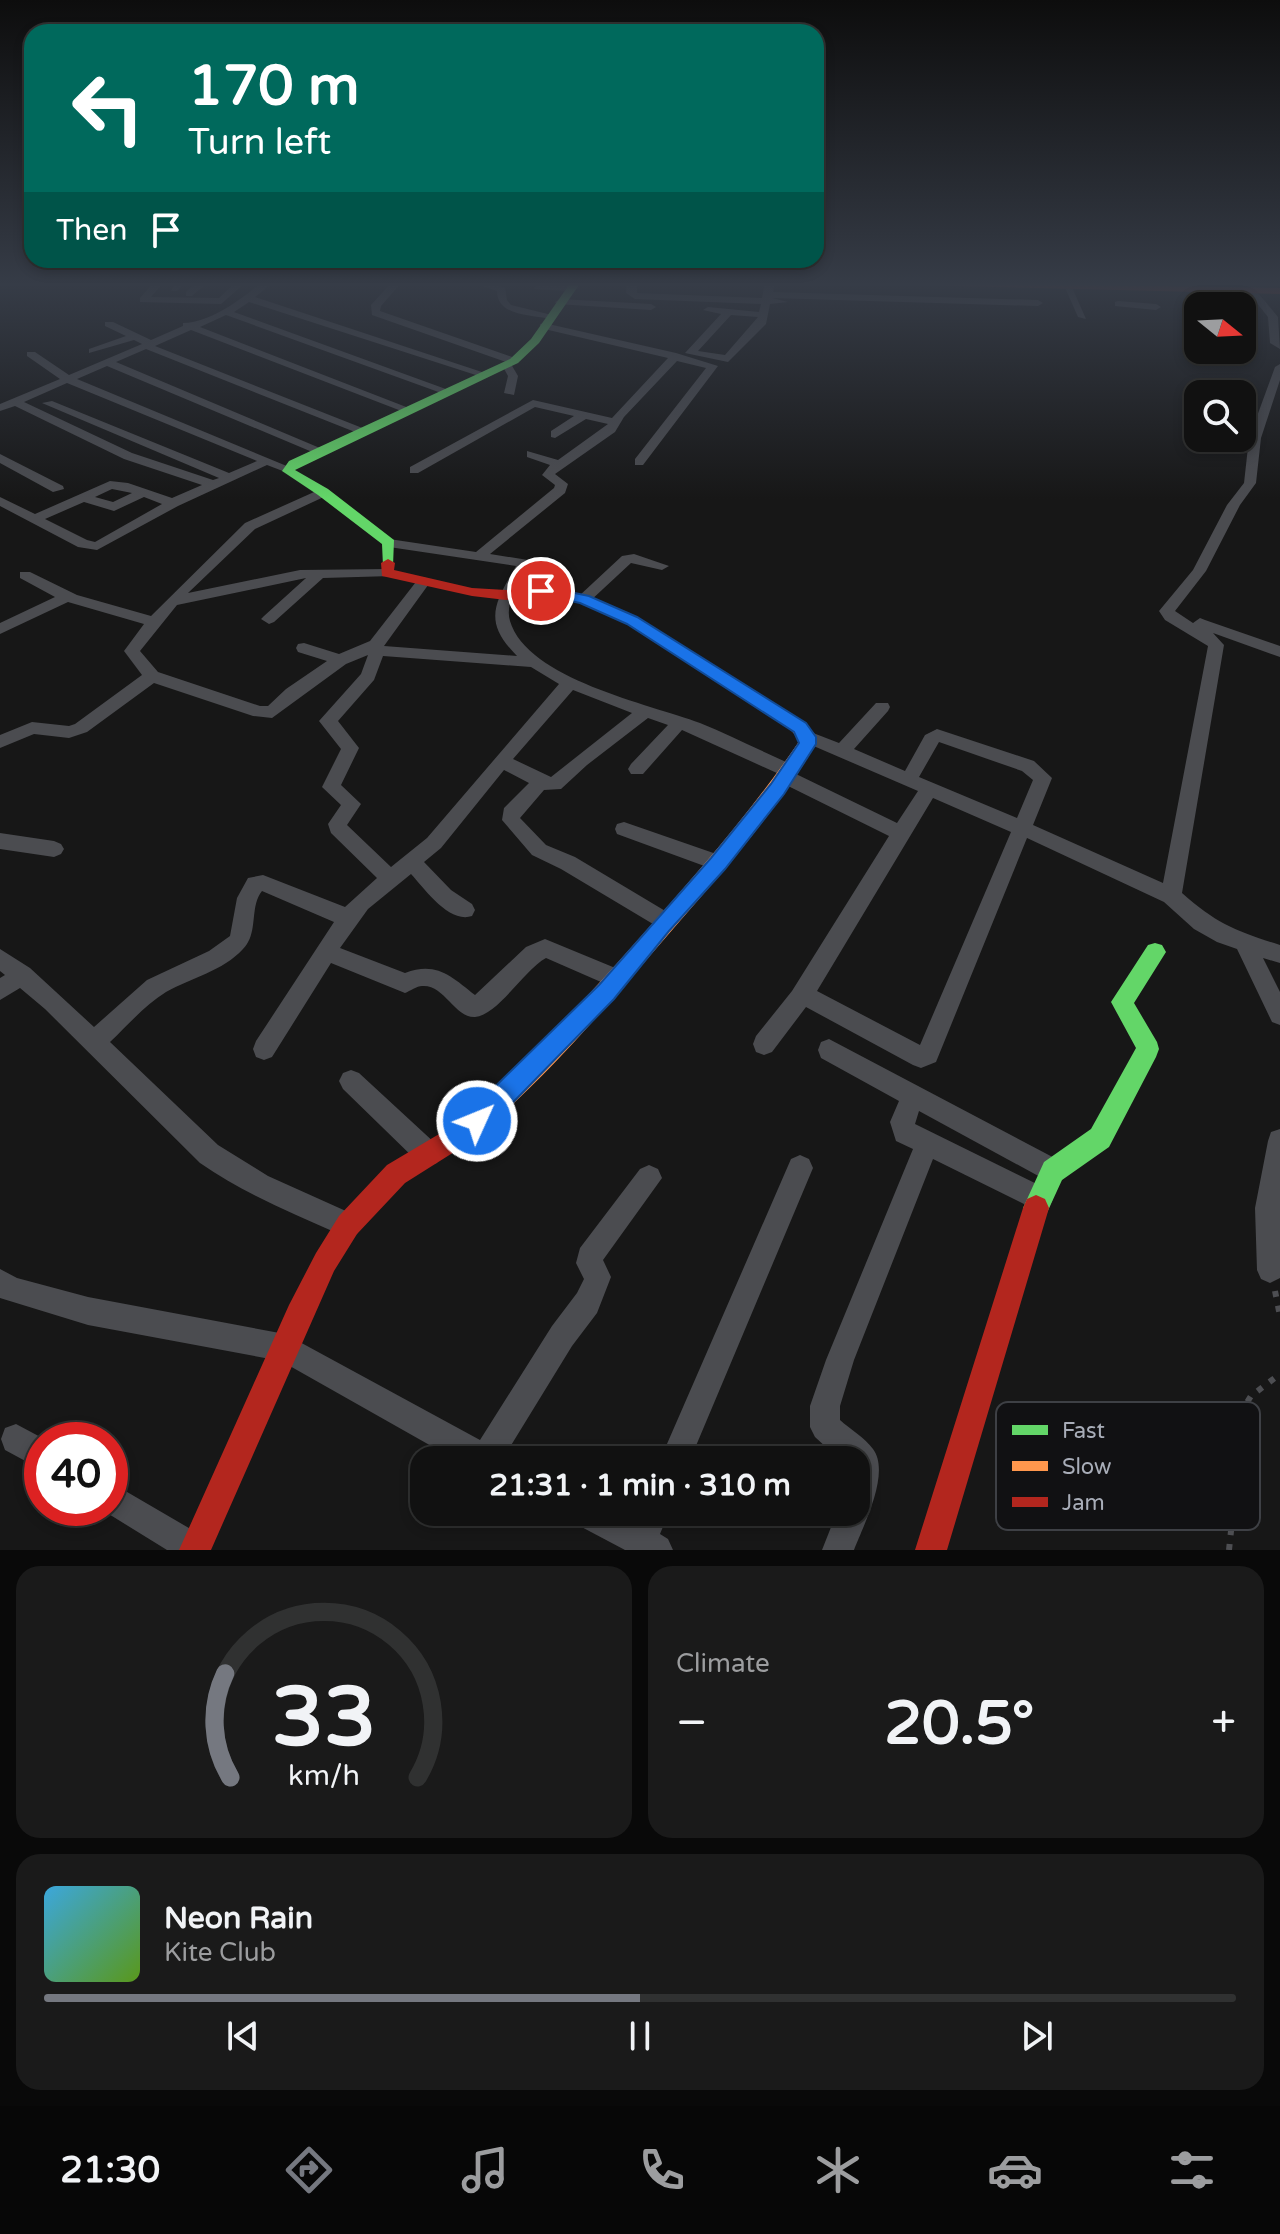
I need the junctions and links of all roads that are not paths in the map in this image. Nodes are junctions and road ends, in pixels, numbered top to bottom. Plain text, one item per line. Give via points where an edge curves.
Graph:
1 (31, 354) dead end
2 (98, 354) edge
3 (128, 354) edge
4 (172, 354) edge
5 (251, 354) edge
6 (343, 354) edge
7 (422, 354) edge
8 (487, 354) edge
9 (518, 354) edge
10 (672, 354) edge
11 (698, 354) edge
12 (733, 354) edge
13 (676, 356) junction
14 (111, 362) junction
15 (511, 363) junction
16 (1280, 367) edge
17 (486, 375) junction
18 (69, 380) junction
19 (11, 388) dead end
20 (448, 392) junction
21 (510, 393) dead end
22 (24, 399) junction
23 (0, 408) edge
24 (400, 414) junction
25 (585, 414) junction
26 (615, 422) junction
27 (98, 423) junction
28 (364, 431) junction
29 (79, 432) junction
30 (555, 434) dead end
31 (321, 451) junction
32 (531, 454) dead end
33 (0, 458) edge
34 (266, 461) junction
35 (639, 462) dead end
36 (561, 465) junction
37 (288, 469) junction
38 (414, 470) dead end
39 (231, 478) junction
40 (214, 485) junction
41 (58, 489) dead end
42 (323, 492) junction
43 (143, 493) junction
44 (83, 497) junction
45 (0, 501) edge
46 (173, 503) junction
47 (34, 519) junction
48 (389, 543) junction
49 (479, 556) junction
50 (662, 566) dead end
51 (320, 573) junction
52 (387, 573) junction
53 (25, 575) dead end
54 (424, 581) junction
55 (506, 595) junction
56 (64, 598) junction
57 (584, 599) junction
58 (174, 601) junction
59 (1168, 609) junction
60 (269, 619) dead end
61 (154, 621) junction
62 (0, 629) edge
63 (304, 648) dead end
64 (373, 650) junction
65 (1280, 652) edge
66 (340, 660) junction
67 (533, 662) junction
68 (152, 676) junction
69 (571, 681) junction
70 (882, 707) dead end
71 (646, 711) junction
72 (679, 723) junction
73 (808, 737) junction
74 (1, 740) edge
75 (842, 751) junction
76 (502, 761) junction
77 (637, 769) dead end
78 (788, 774) junction
79 (909, 779) junction
80 (542, 781) junction
81 (929, 788) junction
82 (1025, 828) junction
83 (624, 829) dead end
84 (902, 834) junction
85 (0, 841) edge
86 (54, 849) dead end
87 (412, 862) junction
88 (718, 863) junction
89 (390, 879) junction
90 (1171, 896) junction
91 (465, 910) dead end
92 (348, 918) junction
93 (665, 921) junction
94 (1245, 944) junction
95 (326, 952) junction
96 (1155, 952) dead end
97 (1280, 954) edge
98 (0, 958) edge
99 (22, 975) junction
100 (617, 979) junction
101 (0, 990) edge
102 (802, 994) junction
103 (1280, 1015) edge
104 (93, 1042) junction
105 (764, 1044) dead end
106 (264, 1049) dead end
107 (829, 1050) dead end
108 (351, 1081) dead end
109 (914, 1096) junction
110 (1280, 1141) edge
111 (928, 1142) junction
112 (428, 1154) junction
113 (800, 1168) dead end
114 (1053, 1171) junction
115 (649, 1178) dead end
116 (1040, 1199) junction
117 (348, 1225) junction
118 (1270, 1270) dead end
119 (0, 1283) edge
120 (285, 1348) junction
121 (16, 1439) dead end
122 (24, 1444) edge
123 (461, 1446) edge
124 (495, 1446) edge
125 (681, 1446) edge
126 (847, 1446) edge
127 (128, 1508) edge
128 (611, 1526) edge
129 (651, 1526) edge
130 (847, 1526) edge
131 (649, 1546) edge
132 (195, 1549) edge
133 (838, 1550) edge
134 (931, 1550) edge

1 - 18 street
2 - 14 street
3 - 14 street
4 - 28 street
5 - 24 street
6 - 20 street
7 - 17 street
8 - 15 street
9 - 15 street
10 - 13 street
11 - 12 street via 728,359
13 - 26 street
13 - 35 street via 713,368
14 - 18 street
14 - 31 street
15 - 17 street
15 - 21 street
16 - 59 street via 1262,411 1247,470 1250,483 1199,571
17 - 20 street
18 - 22 street
18 - 34 street
19 - 22 street
20 - 24 street
22 - 23 street
22 - 27 street
22 - 29 street
24 - 28 street
25 - 26 street
25 - 30 street
25 - 38 street via 529,404
26 - 36 street
27 - 29 street
27 - 39 street
28 - 31 street
29 - 40 street via 128,456
31 - 37 street
32 - 36 street
33 - 41 street
34 - 37 street
34 - 39 street
36 - 49 street via 548,475 562,488
37 - 42 street
39 - 40 street
40 - 46 street
42 - 48 street
42 - 58 street via 250,526
43 - 44 street via 110,485
43 - 44 street via 114,507
43 - 46 street
44 - 47 street
45 - 47 street
46 - 47 street via 97,546
48 - 49 street
48 - 52 street
49 - 55 street via 524,564
50 - 57 street via 627,559
51 - 52 street
51 - 58 street
51 - 60 street
52 - 54 street
53 - 56 street
54 - 55 street
54 - 64 street
55 - 57 street via 541,591
55 - 67 street via 501,619 507,635
56 - 61 street
56 - 62 street
57 - 73 street via 659,637
58 - 61 street
59 - 65 street
59 - 90 street via 1170,617 1216,645
61 - 68 street via 132,651
63 - 66 street
64 - 66 street
64 - 67 street
64 - 89 street via 368,676 328,721 350,748 331,787 352,804 338,828
66 - 68 street via 266,713
67 - 69 street
68 - 74 street via 81,728 32,728
69 - 71 street
69 - 76 street
70 - 75 street
71 - 72 street
71 - 80 street via 558,783
72 - 77 street
72 - 78 street
73 - 75 street
73 - 78 street
75 - 79 street
76 - 80 street
76 - 87 street
78 - 84 street
78 - 88 street
79 - 81 street
79 - 82 street via 937,735 1028,766 1044,783
80 - 93 street via 511,813 511,820 539,850
81 - 82 street
81 - 84 street
82 - 90 street
82 - 102 street via 926,1057
83 - 88 street
84 - 102 street
85 - 86 street
87 - 89 street
87 - 91 street
88 - 93 street
89 - 92 street
90 - 94 street via 1201,923
92 - 95 street
92 - 104 street via 255,884 239,940 143,995
93 - 100 street
94 - 97 street
94 - 103 street
95 - 100 street via 398,981 410,983 423,976 444,983 473,1007 545,948
95 - 106 street
96 - 114 street via 1122,1002 1144,1032 1148,1049 1100,1138
98 - 99 street
99 - 101 street
99 - 104 street
100 - 112 street via 477,1121
102 - 105 street
104 - 117 street via 173,1122 233,1172
107 - 109 street
108 - 112 street
109 - 111 street via 901,1127
109 - 114 street
110 - 118 street via 1268,1208
111 - 116 street
111 - 126 street via 825,1406 825,1427
112 - 117 street via 396,1174
113 - 125 street
114 - 116 street
115 - 124 street via 589,1257 598,1277 587,1303
116 - 134 street
117 - 120 street
119 - 120 street via 88,1311
120 - 123 street
120 - 132 street
121 - 122 street
127 - 132 street
128 - 131 street
129 - 131 street
130 - 133 street

